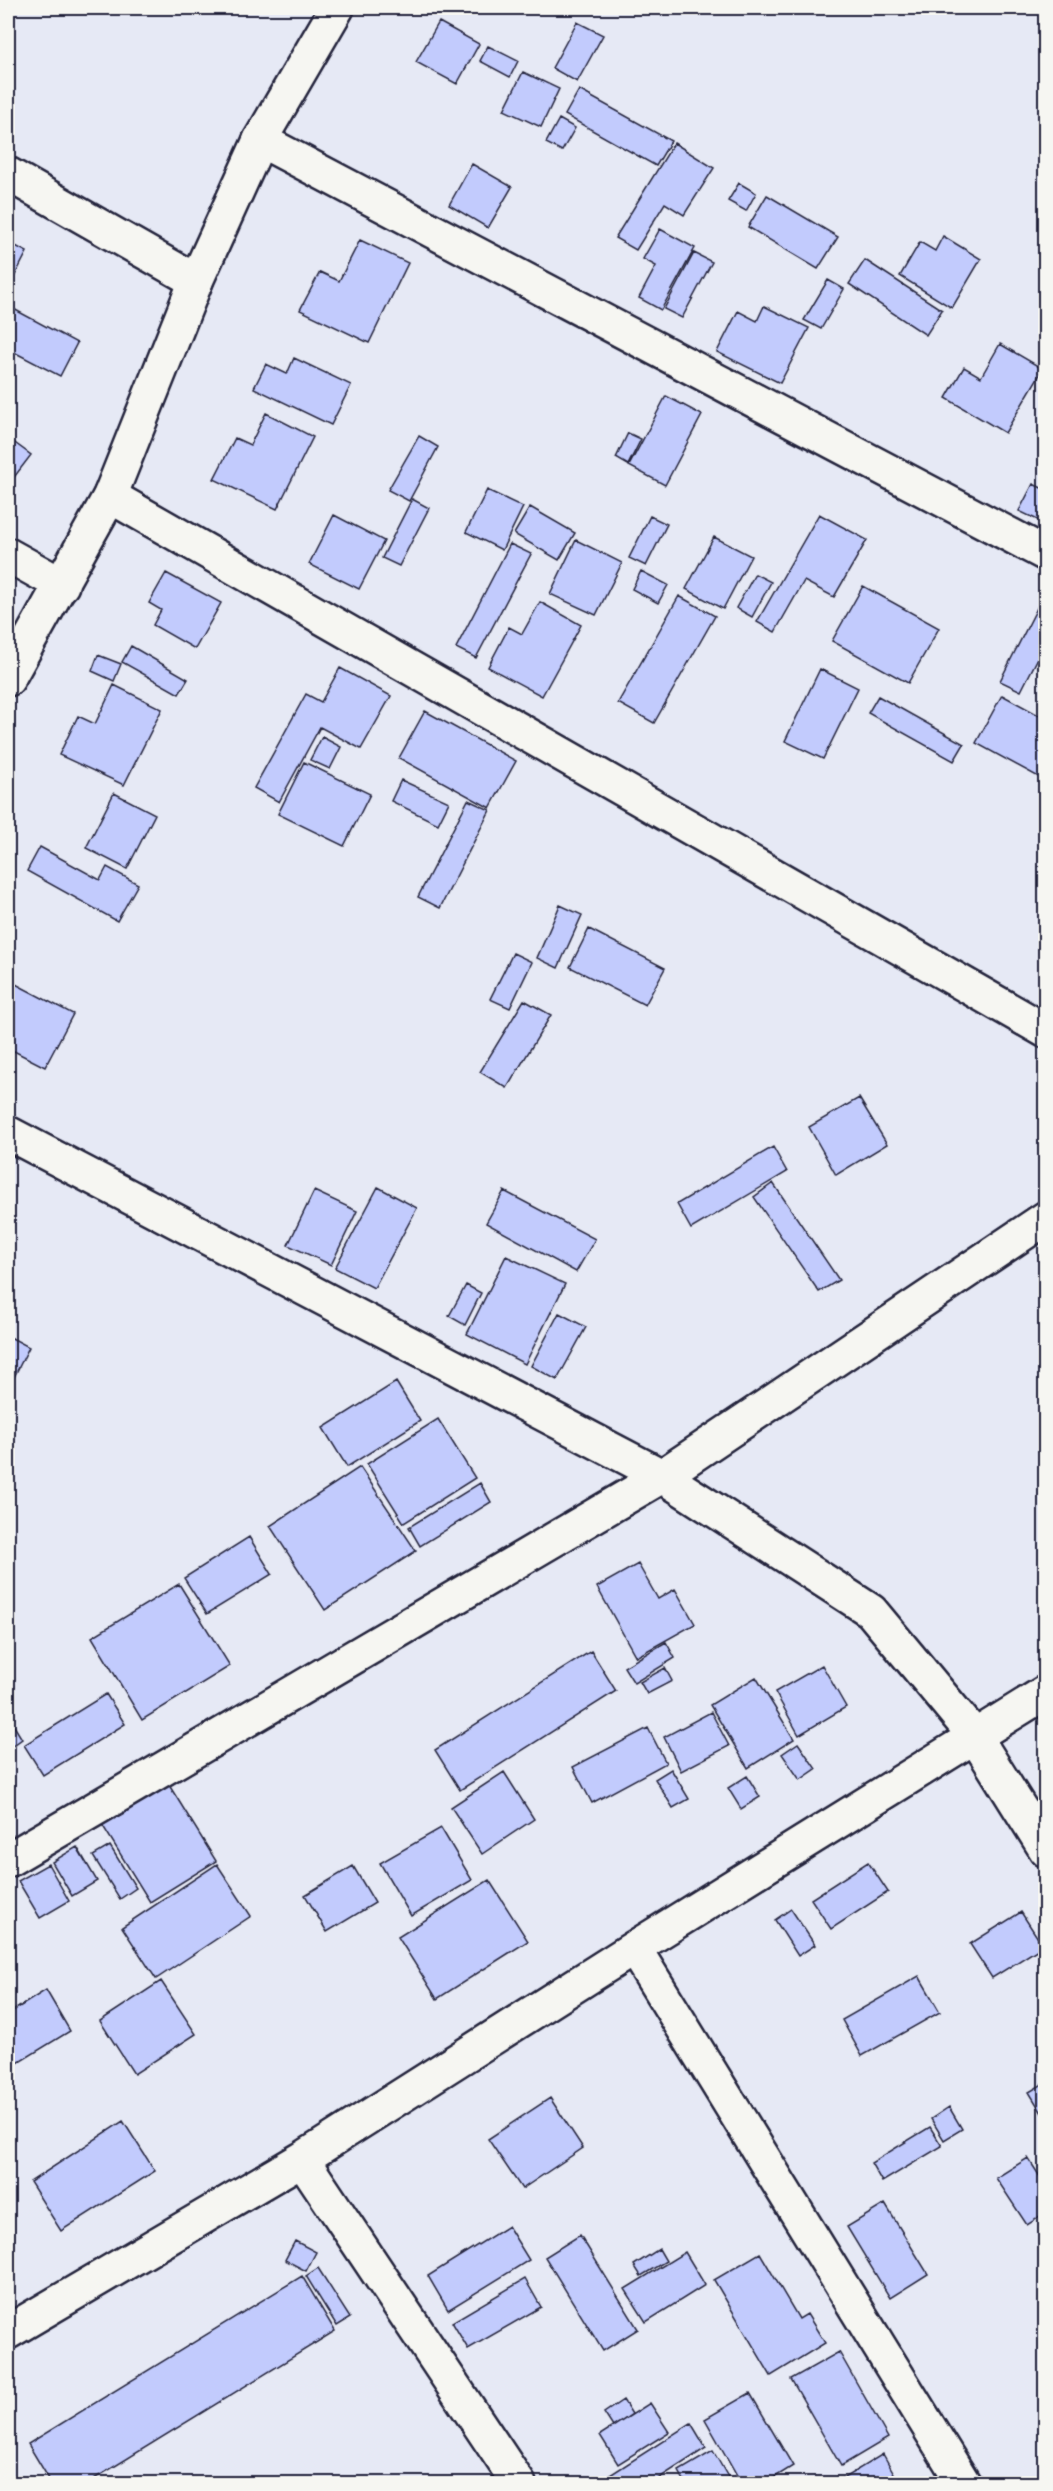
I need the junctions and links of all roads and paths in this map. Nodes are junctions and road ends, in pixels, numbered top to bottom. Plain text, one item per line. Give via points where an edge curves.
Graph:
1 (337, 8) edge
2 (260, 140) junction
3 (8, 174) edge
4 (196, 281) junction
5 (110, 496) junction
6 (1046, 554) edge
7 (8, 555) edge
8 (62, 585) junction
9 (8, 680) edge
10 (1046, 1031) edge
11 (8, 1133) edge
12 (1046, 1218) edge
13 (662, 1476) junction
14 (1046, 1692) edge
15 (974, 1736) junction
16 (1046, 1850) edge
17 (8, 1860) edge
18 (634, 1948) junction
19 (302, 2159) junction
20 (8, 2332) edge
21 (519, 2484) edge
22 (964, 2484) edge

1 - 2 street
2 - 4 street
2 - 6 street
3 - 4 street
4 - 5 street
5 - 8 street
5 - 10 street
7 - 8 street
8 - 9 street
11 - 13 street
12 - 13 street
13 - 15 street via 871,1611
13 - 17 street
14 - 15 street
15 - 16 street
15 - 18 street
18 - 19 street
18 - 22 street
19 - 20 street
19 - 21 street

